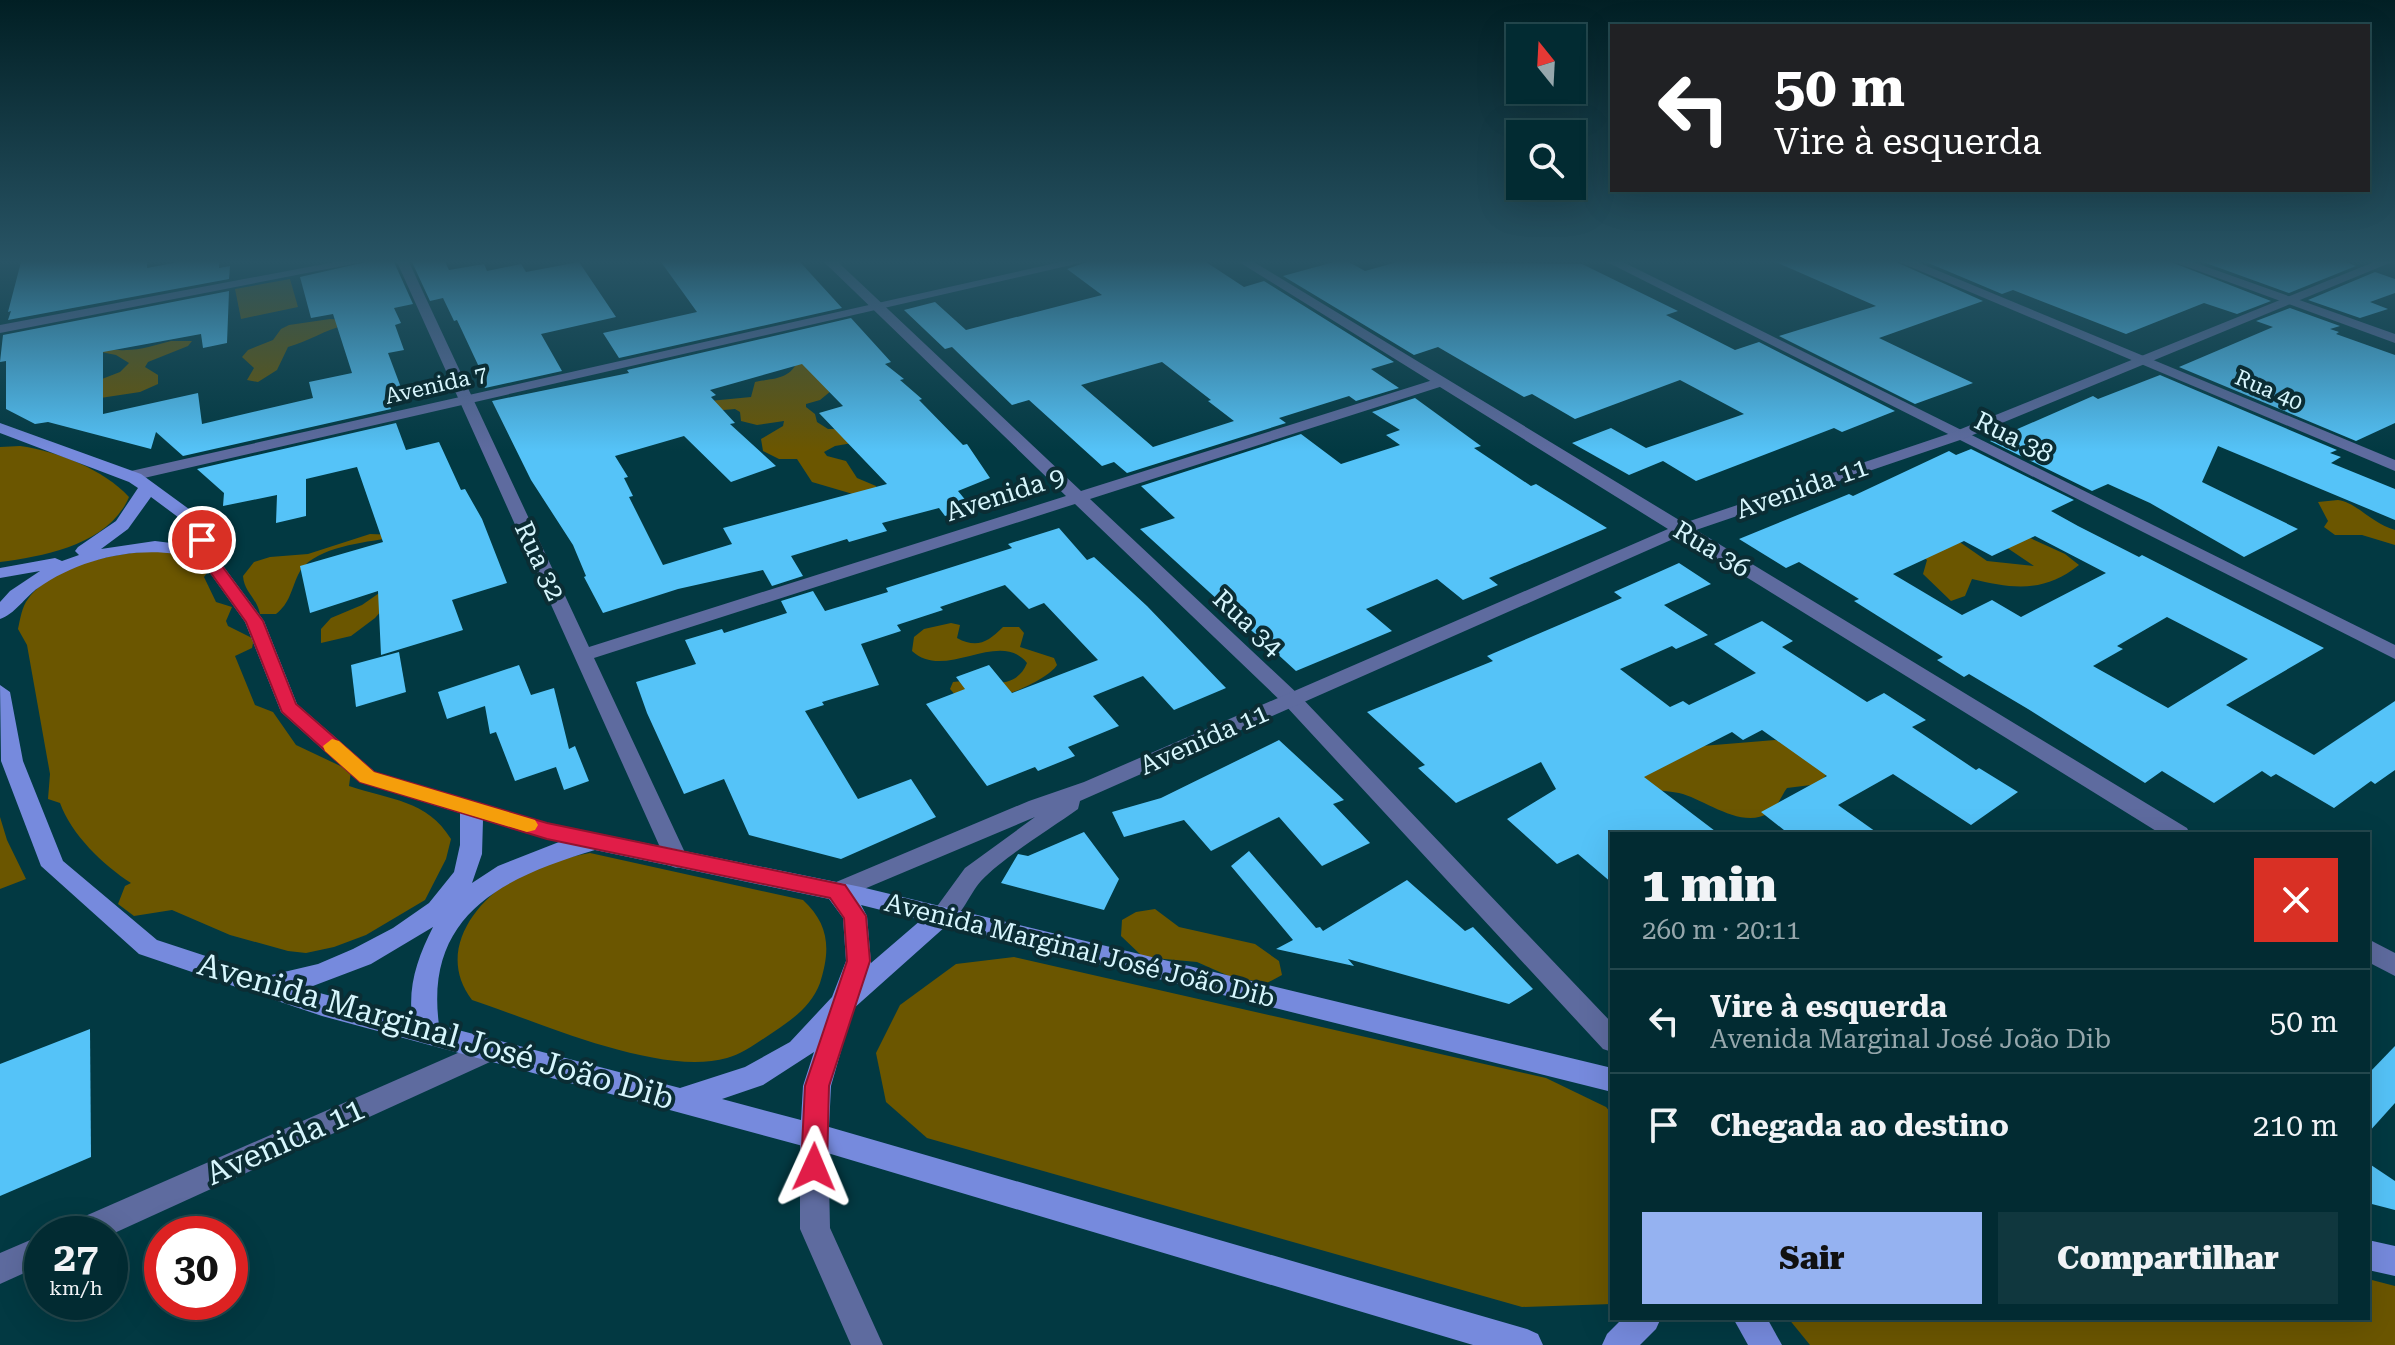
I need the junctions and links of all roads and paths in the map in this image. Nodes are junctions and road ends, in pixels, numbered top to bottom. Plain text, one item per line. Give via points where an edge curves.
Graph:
1 (23, 325) edge
2 (432, 325) edge
3 (804, 325) edge
4 (896, 325) edge
5 (1348, 325) edge
6 (1737, 325) edge
7 (2055, 325) edge
8 (2231, 325) edge
9 (2356, 325) edge
10 (0, 329) edge
11 (2395, 339) edge
12 (2142, 361) junction
13 (1441, 382) junction
14 (467, 401) junction
15 (0, 428) edge
16 (1957, 436) junction
17 (35, 440) junction
18 (0, 444) edge
19 (2395, 466) edge
20 (139, 482) junction
21 (1078, 498) junction
22 (1680, 530) junction
23 (206, 555) junction
24 (0, 573) edge
25 (0, 613) edge
26 (2395, 653) edge
27 (583, 655) junction
28 (0, 692) edge
29 (1292, 700) junction
30 (1092, 788) junction
31 (471, 808) junction
32 (2176, 832) edge
33 (597, 841) junction
34 (676, 859) junction
35 (837, 891) junction
36 (942, 916) junction
37 (2370, 950) edge
38 (2395, 966) edge
39 (266, 987) junction
40 (842, 1003) junction
41 (427, 1033) junction
42 (1610, 1039) edge
43 (492, 1049) junction
44 (1610, 1080) edge
45 (680, 1100) junction
46 (814, 1136) junction
47 (118, 1216) edge
48 (2370, 1255) edge
49 (24, 1258) edge
50 (2395, 1261) edge
51 (0, 1269) edge
52 (1643, 1320) edge
53 (1750, 1320) edge
54 (867, 1345) edge
55 (1527, 1345) edge
56 (1618, 1345) edge
57 (1766, 1345) edge

1 - 10 street
2 - 14 street, Rua 32
3 - 14 street, Avenida 7
4 - 21 street, Rua 34
5 - 13 street, Rua 36
6 - 16 street, Rua 38
7 - 12 street, Rua 40
8 - 12 street, Avenida 11
9 - 11 street
12 - 16 street, Avenida 11
12 - 19 street, Rua 40
13 - 21 street, Avenida 9
13 - 22 street, Rua 36
14 - 20 street, Avenida 7
14 - 27 street, Rua 32
15 - 17 main road, Avenida Marginal José João Dib
16 - 22 street, Avenida 11
16 - 26 street, Rua 38
17 - 18 main road
17 - 20 main road, Avenida Marginal José João Dib
20 - 23 main road, Avenida Marginal José João Dib via 198,524
20 - 24 main road via 136,514 106,540 42,568
21 - 27 street, Avenida 9
21 - 29 street, Rua 34
22 - 29 street, Avenida 11
22 - 32 street, Rua 36
23 - 25 main road via 167,545 110,552 48,575
23 - 31 main road, Avenida Marginal José João Dib via 254,621 288,707 367,777
27 - 34 street, Rua 32
28 - 39 main road, Avenida Marginal José João Dib via 12,761 53,866 148,947
29 - 30 street, Avenida 11
29 - 42 street, Rua 34
30 - 35 street, Avenida 11
30 - 36 street, Avenida 11 via 973,874
31 - 33 main road, Avenida Marginal José João Dib
31 - 39 main road via 473,834 463,879 448,901 399,937 324,973
33 - 34 main road, Avenida Marginal José João Dib
33 - 41 main road via 526,861 492,877 463,904 433,948 423,987
34 - 35 main road, Avenida Marginal José João Dib
35 - 36 main road, Avenida Marginal José João Dib
35 - 40 main road via 855,916 859,961
36 - 40 main road
36 - 44 main road, Avenida Marginal José João Dib
37 - 38 street
39 - 41 main road, Avenida Marginal José João Dib
40 - 45 main road via 799,1050 753,1077
40 - 46 main road via 817,1086
41 - 43 main road, Avenida Marginal José João Dib
43 - 45 main road, Avenida Marginal José João Dib
43 - 47 street, Avenida 11
45 - 46 main road, Avenida Marginal José João Dib
46 - 54 street via 815,1229
46 - 55 main road, Avenida Marginal José João Dib
48 - 50 main road
49 - 51 street
52 - 56 main road
53 - 57 main road

